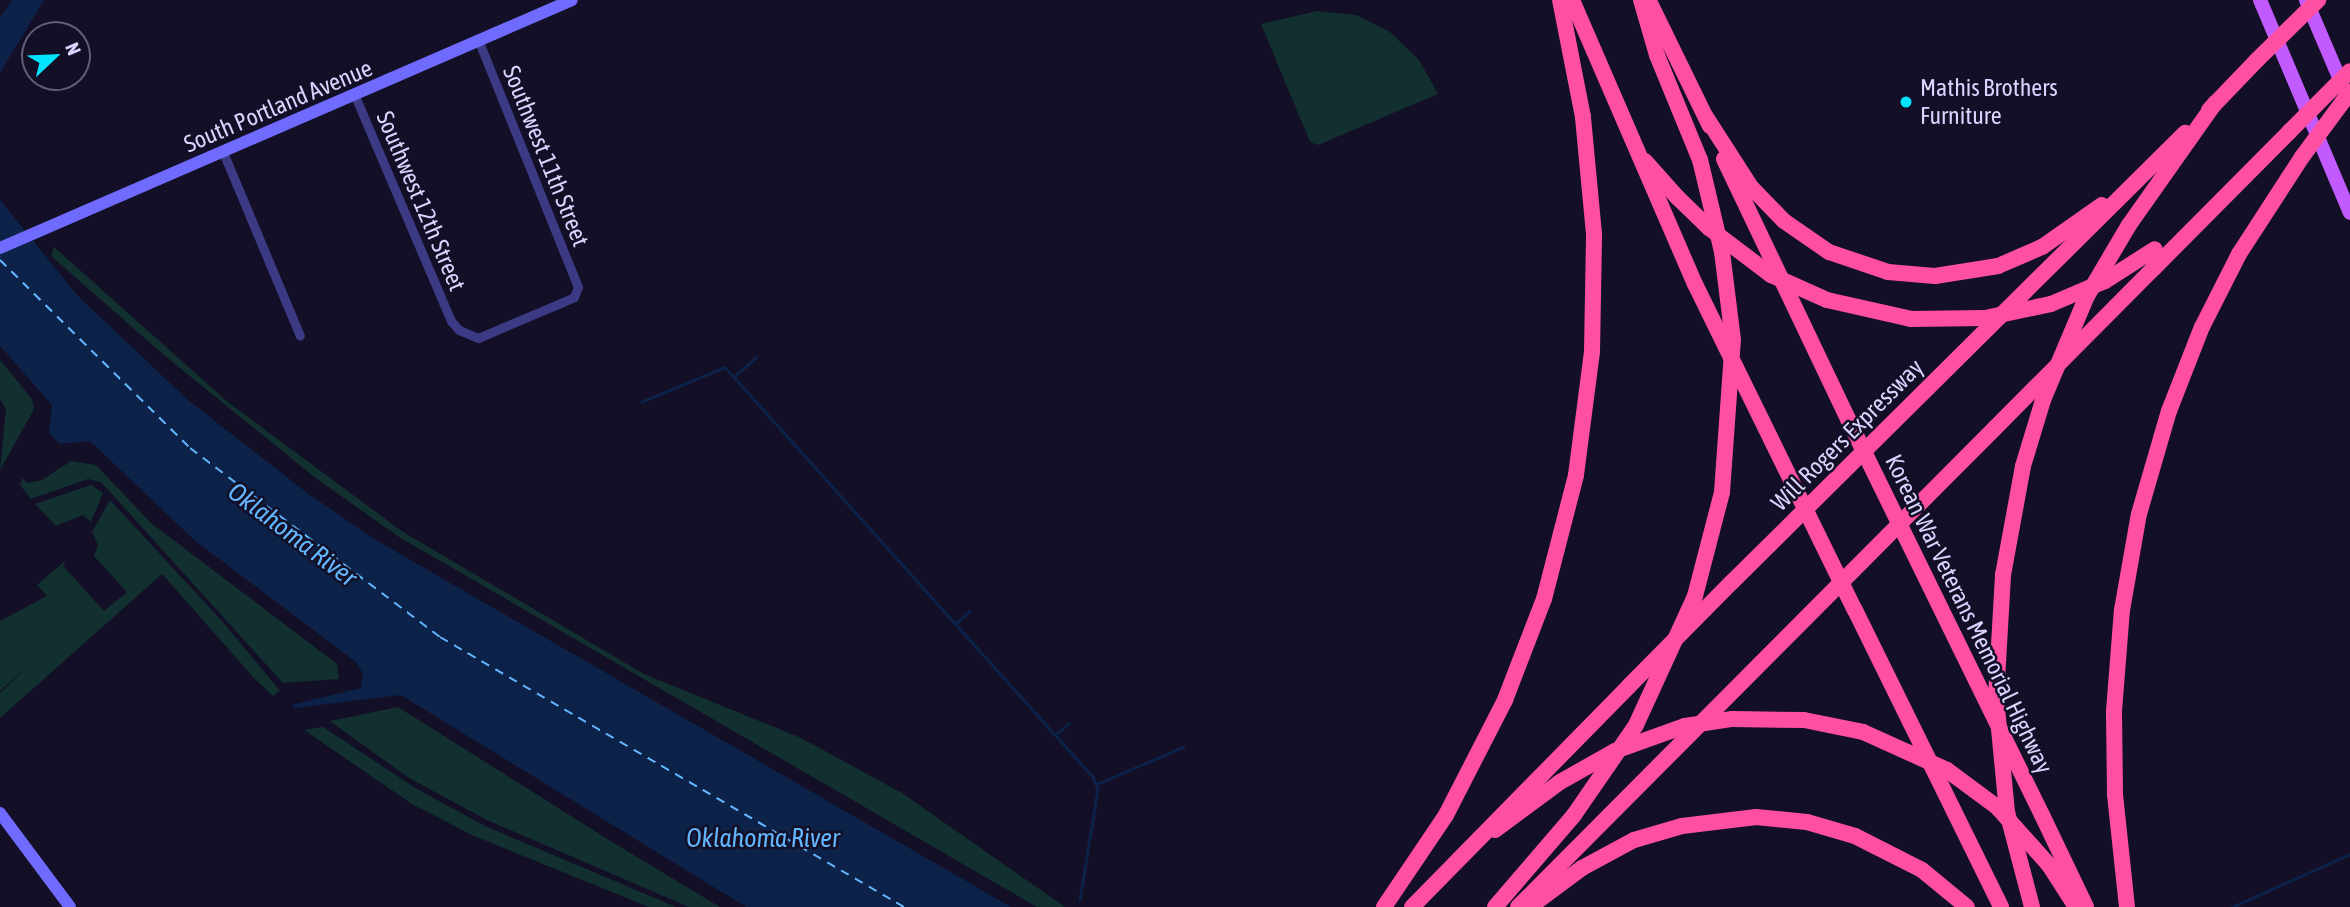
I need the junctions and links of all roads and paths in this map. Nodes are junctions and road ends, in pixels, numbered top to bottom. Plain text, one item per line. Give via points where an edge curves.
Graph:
1 (572, 0) edge
2 (1560, 0) edge
3 (1572, 0) edge
4 (1641, 0) edge
5 (1649, 0) edge
6 (2260, 0) edge
7 (2306, 0) edge
8 (2318, 0) edge
9 (478, 40) junction
10 (2350, 71) edge
11 (2350, 92) edge
12 (355, 96) junction
13 (2215, 103) junction
14 (2350, 104) edge
15 (1706, 117) junction
16 (1636, 151) junction
17 (223, 152) junction
18 (2138, 179) junction
19 (2350, 213) edge
20 (2196, 226) junction
21 (0, 248) edge
22 (451, 321) joint
23 (300, 336) dead end
24 (0, 813) edge
25 (1470, 849) junction
26 (70, 907) edge
27 (1384, 907) edge
28 (1412, 907) edge
29 (1495, 907) edge
30 (1518, 907) edge
31 (1529, 907) edge
32 (1967, 907) edge
33 (2001, 907) edge
34 (2032, 907) edge
35 (2076, 907) edge
36 (2086, 907) edge
37 (2127, 907) edge

1 - 9 main road, South Portland Avenue
2 - 27 highway via 1587,149 1595,263 1590,382 1576,475 1544,599 1505,700 1451,806
3 - 16 highway
4 - 29 highway via 1657,55 1700,160 1722,252 1733,340 1723,481 1695,596 1654,692 1596,786
5 - 15 highway, Korean War Veterans Memorial Highway
6 - 19 main road
7 - 14 main road
8 - 13 highway, Will Rogers Expressway, bridge
9 - 12 main road, South Portland Avenue
9 - 22 street, Southwest 11th Street via 578,287 573,297 478,338
10 - 20 highway, bridge
11 - 37 highway, bridge via 2239,254 2202,327 2165,421 2139,514 2122,610 2114,711 2115,804
12 - 17 main road, South Portland Avenue
12 - 22 street, Southwest 12th Street
13 - 18 highway, Will Rogers Expressway
13 - 34 highway via 2129,225 2092,287 2043,400 2023,466 2003,575 1996,696 2007,812
15 - 18 highway via 1751,187 1798,233 1846,259 1903,274 1955,275 2012,261 2042,247
15 - 36 highway, Korean War Veterans Memorial Highway, bridge
16 - 20 highway, bridge via 1709,228 1771,275 1846,306 1911,319 1986,318 2051,304 2105,281
16 - 33 highway, bridge via 1695,285
17 - 21 main road, South Portland Avenue
17 - 23 street
18 - 25 highway, Will Rogers Expressway, bridge
20 - 30 highway, bridge
24 - 26 main road
25 - 28 highway, Will Rogers Expressway
25 - 35 highway, bridge via 1560,782 1615,751 1685,726 1768,717 1825,723 1884,739 1947,770 1997,807 2049,865
31 - 32 highway via 1593,860 1634,840 1707,821 1756,817 1807,822 1856,836 1922,870

